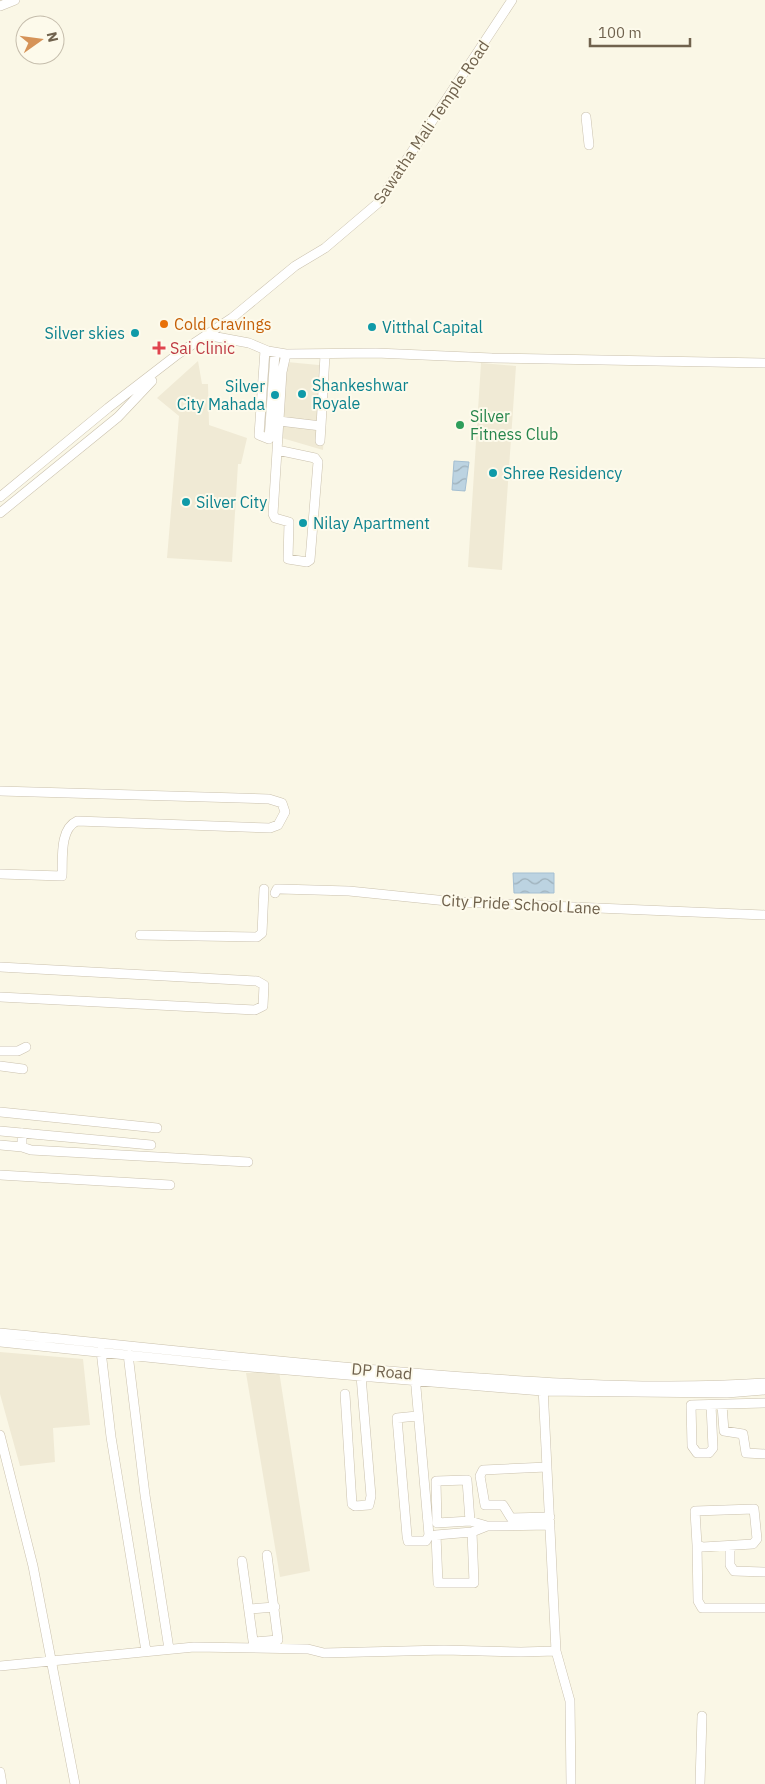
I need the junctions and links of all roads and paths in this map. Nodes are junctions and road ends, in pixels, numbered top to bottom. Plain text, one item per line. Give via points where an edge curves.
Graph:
1 (15, 0) edge
2 (512, 0) edge
3 (0, 6) edge
4 (586, 117) dead end
5 (589, 145) dead end
6 (206, 335) junction
7 (264, 350) junction
8 (281, 353) junction
9 (325, 355) junction
10 (171, 361) junction
11 (765, 363) edge
12 (279, 421) junction
13 (321, 426) junction
14 (320, 442) dead end
15 (276, 450) junction
16 (0, 497) edge
17 (0, 513) edge
18 (0, 791) edge
19 (0, 874) edge
20 (264, 889) dead end
21 (276, 891) dead end
22 (765, 915) edge
23 (140, 935) dead end
24 (0, 967) edge
25 (0, 998) edge
26 (26, 1047) dead end
27 (0, 1051) edge
28 (0, 1066) edge
29 (23, 1069) dead end
30 (0, 1112) edge
31 (157, 1128) dead end
32 (0, 1131) edge
33 (22, 1133) junction
34 (0, 1145) edge
35 (150, 1145) dead end
36 (22, 1147) junction
37 (248, 1162) dead end
38 (0, 1176) edge
39 (170, 1185) dead end
40 (0, 1333) edge
41 (0, 1342) edge
42 (101, 1351) junction
43 (128, 1354) junction
44 (361, 1376) junction
45 (415, 1377) junction
46 (543, 1386) junction
47 (763, 1387) edge
48 (715, 1393) junction
49 (345, 1394) dead end
50 (765, 1403) edge
51 (716, 1405) junction
52 (417, 1416) junction
53 (0, 1435) edge
54 (765, 1454) edge
55 (547, 1467) junction
56 (760, 1512) edge
57 (470, 1521) junction
58 (550, 1521) junction
59 (487, 1526) junction
60 (761, 1530) edge
61 (472, 1532) junction
62 (697, 1545) junction
63 (730, 1546) junction
64 (267, 1555) dead end
65 (242, 1561) dead end
66 (765, 1572) edge
67 (275, 1607) junction
68 (765, 1608) edge
69 (249, 1609) junction
70 (254, 1645) junction
71 (168, 1649) junction
72 (146, 1651) junction
73 (556, 1651) junction
74 (52, 1661) junction
75 (0, 1666) edge
76 (702, 1716) dead end
77 (0, 1772) edge
78 (2, 1784) edge
79 (75, 1784) edge
80 (570, 1784) edge
81 (700, 1784) edge

1 - 3 street
2 - 6 street, Sawatha Mali Temple Road via 378,203 325,248 289,271
4 - 5 street
6 - 7 street via 249,343
6 - 10 street, Sawatha Mali Temple Road
7 - 8 street
7 - 8 street via 258,435 270,439
8 - 9 street
8 - 12 street
9 - 11 street via 376,353
9 - 13 street
10 - 16 street, Sawatha Mali Temple Road
10 - 17 street, Sawatha Mali Temple Road via 118,417
12 - 13 street
12 - 15 street
13 - 14 street
15 - 15 street via 273,517 289,522 288,559 307,562 310,560 318,462 315,458
18 - 19 street via 269,798 282,804 285,812 278,825 270,828 76,821 65,833 62,876
20 - 23 street via 262,933 257,938
21 - 22 street, City Pride School Lane via 349,891 458,902
24 - 25 street via 257,980 264,985 263,1006 255,1010
26 - 27 street via 18,1051
28 - 29 street
30 - 31 street
32 - 33 street
33 - 35 street
33 - 36 street
34 - 36 street
36 - 37 street via 78,1154
38 - 39 street
40 - 45 street, DP Road
41 - 42 street, DP Road
42 - 43 street, DP Road
42 - 72 street via 111,1437
43 - 44 street, DP Road
43 - 71 street
44 - 45 street, DP Road
44 - 49 street via 371,1496 369,1505 352,1504
45 - 46 street, DP Road
45 - 52 street
46 - 47 street, DP Road
46 - 48 street, DP Road
46 - 55 street
47 - 48 street, DP Road
48 - 51 street
50 - 51 street
51 - 51 street via 691,1405 692,1446 697,1453 709,1453 713,1448
51 - 54 street via 724,1431 743,1434 746,1453
52 - 52 street via 397,1418 407,1536 411,1543 426,1542 429,1535
53 - 74 street via 33,1566
55 - 58 street
55 - 58 street via 484,1470 480,1476 485,1505 503,1505 511,1518
56 - 60 street
56 - 62 street via 752,1508 695,1511
57 - 57 street via 437,1523 436,1481 468,1480
57 - 59 street
58 - 59 street
58 - 73 street
59 - 61 street
60 - 63 street via 753,1544
61 - 61 street via 436,1535 438,1583 474,1583
62 - 63 street
62 - 68 street via 698,1601 702,1608
63 - 66 street via 730,1565 734,1571
64 - 67 street
65 - 69 street
67 - 69 street
67 - 70 street via 278,1640
69 - 70 street
70 - 71 street
70 - 73 street via 324,1653
71 - 72 street
72 - 74 street
73 - 80 street via 570,1701
74 - 75 street
74 - 79 street
76 - 81 street
77 - 78 street

